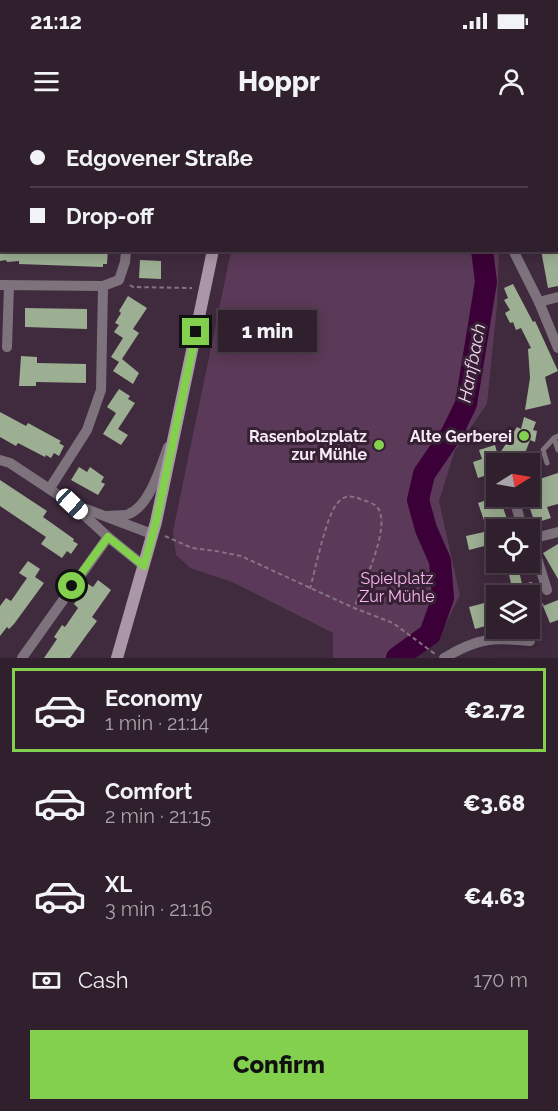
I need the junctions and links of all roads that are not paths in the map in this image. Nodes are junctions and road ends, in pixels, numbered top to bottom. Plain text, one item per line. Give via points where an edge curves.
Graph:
1 (126, 252) edge
2 (213, 252) edge
3 (514, 252) edge
4 (5, 285) edge
5 (103, 286) junction
6 (558, 297) edge
7 (539, 302) junction
8 (7, 347) dead end
9 (558, 348) edge
10 (178, 419) junction
11 (556, 437) edge
12 (558, 450) edge
13 (0, 460) edge
14 (548, 463) dead end
15 (50, 488) junction
16 (72, 504) junction
17 (106, 516) junction
18 (558, 532) edge
19 (540, 533) edge
20 (159, 535) junction
21 (108, 537) junction
22 (144, 566) junction
23 (540, 568) edge
24 (547, 590) road end
25 (530, 641) dead end
26 (439, 656) edge
27 (22, 658) edge
28 (117, 658) edge

1 - 5 street via 119,280
2 - 10 main road
3 - 7 street
4 - 5 street
4 - 8 street
5 - 15 street via 101,390 87,430
6 - 7 street
7 - 9 street
10 - 17 street via 152,489 127,515
10 - 20 main road
11 - 12 lane
11 - 14 lane via 543,450
13 - 15 street
15 - 16 street
16 - 17 street
16 - 21 street
17 - 20 street
18 - 19 street
20 - 22 main road
21 - 22 street
21 - 27 street
22 - 28 main road
23 - 24 street
25 - 26 street via 479,640

